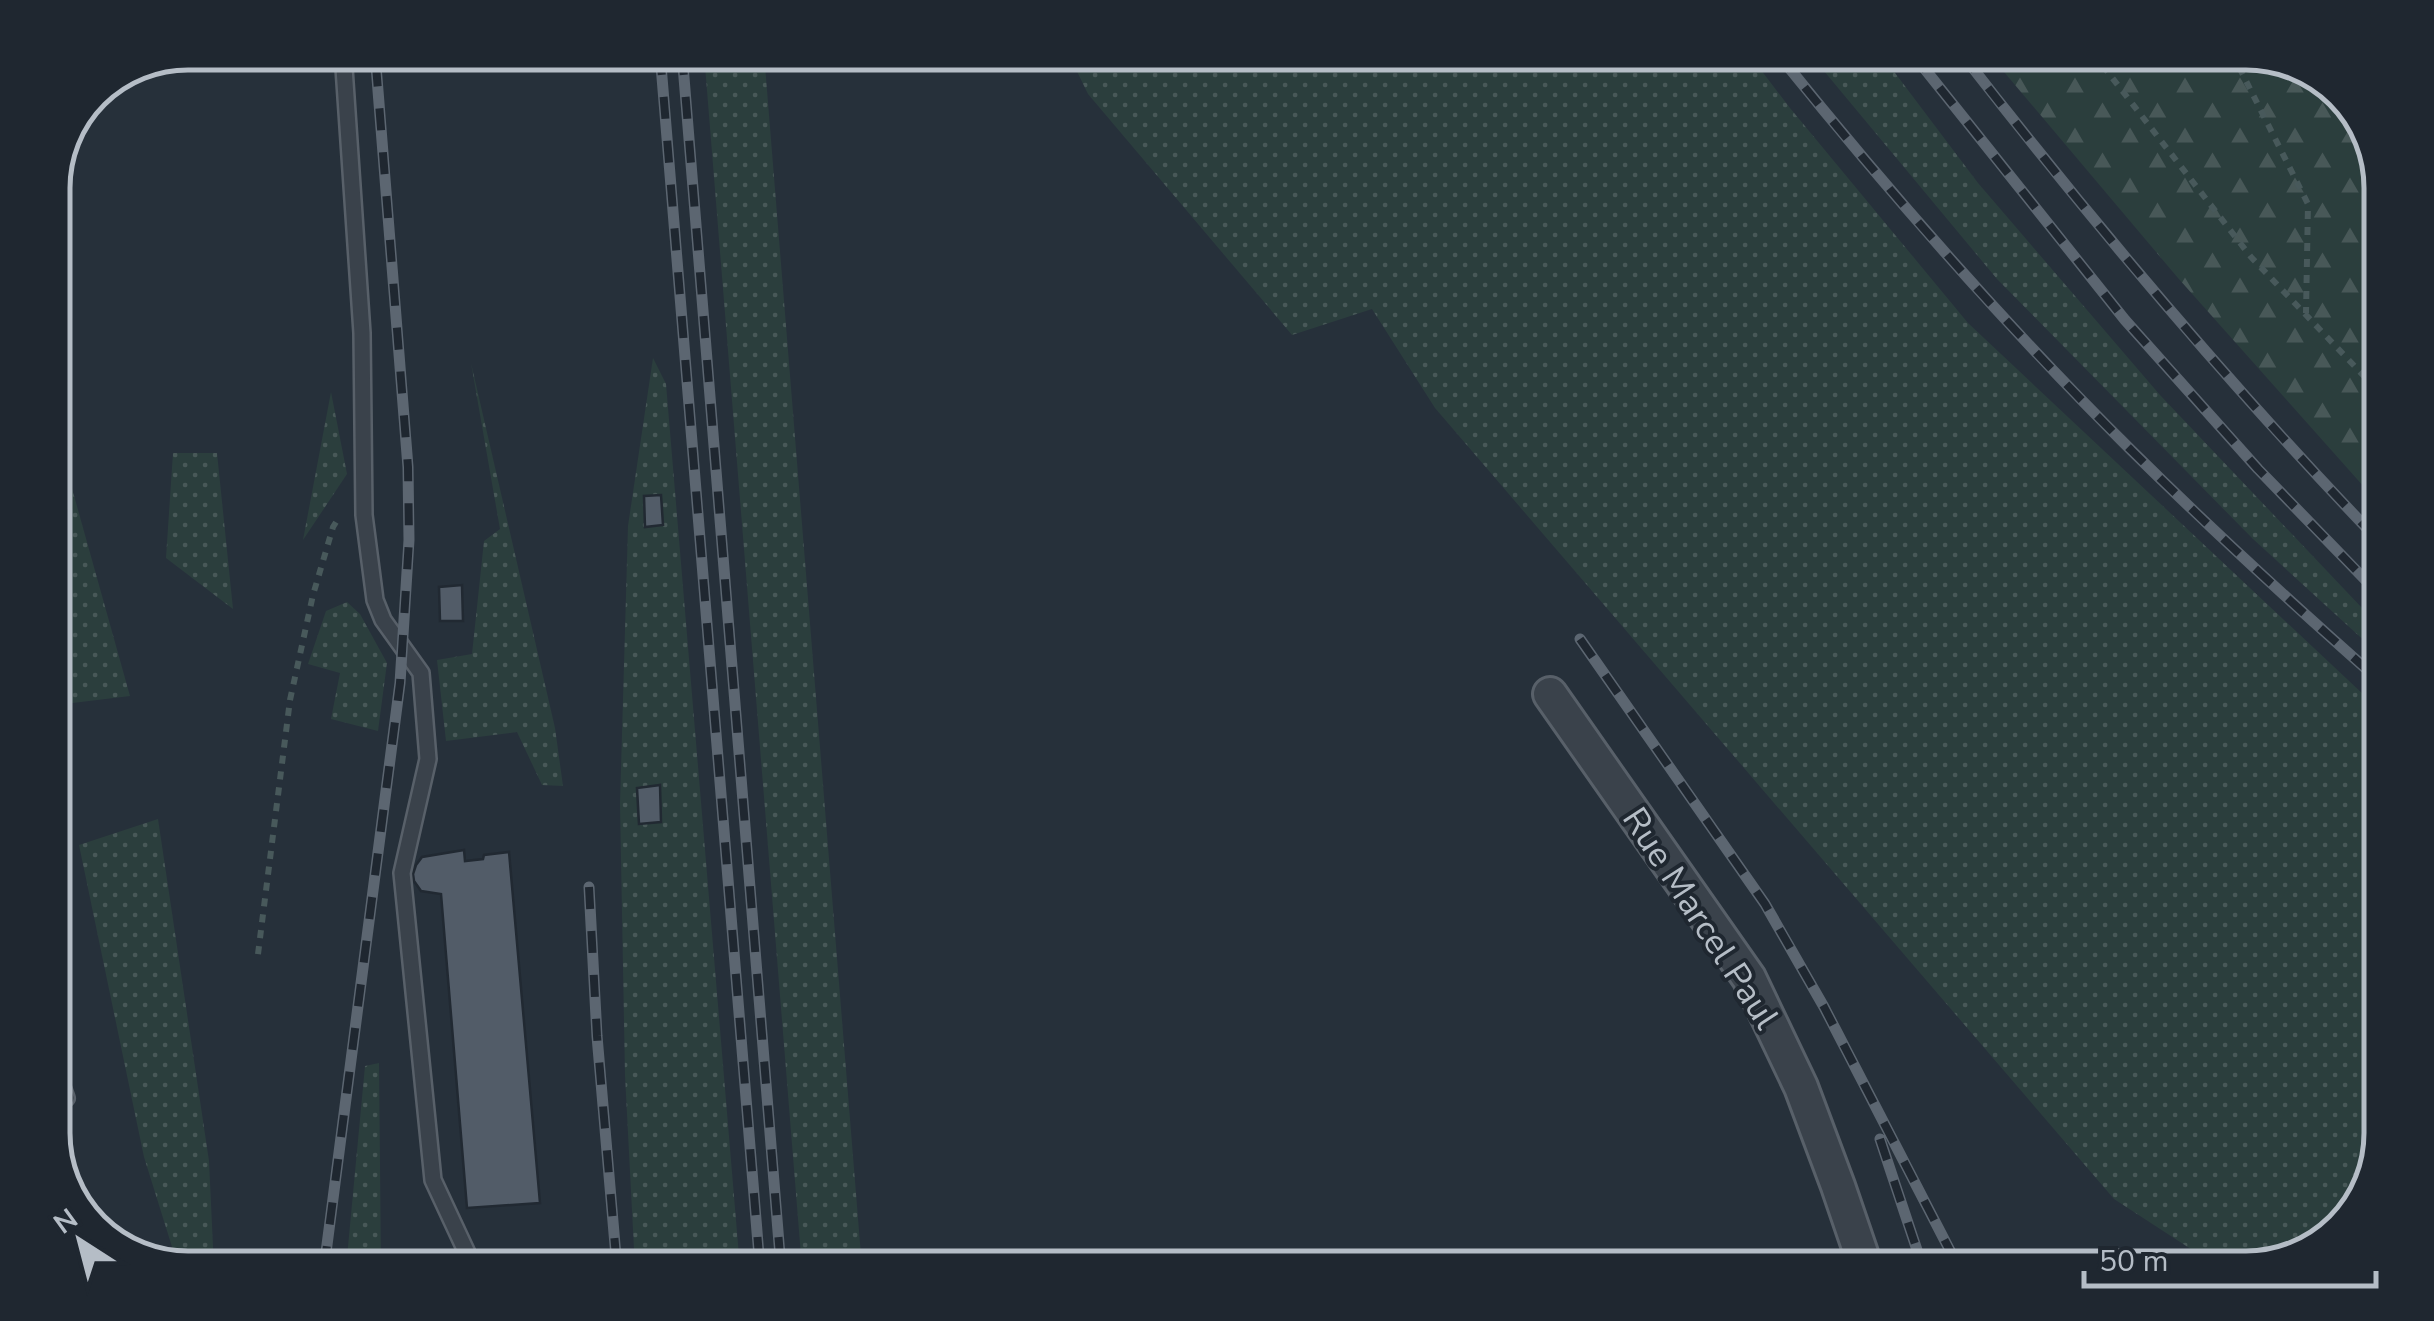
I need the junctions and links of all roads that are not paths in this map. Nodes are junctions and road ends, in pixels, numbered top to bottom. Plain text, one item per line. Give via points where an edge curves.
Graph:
1 (344, 70) edge
2 (1550, 694) dead end
3 (466, 1251) edge
4 (1860, 1251) edge

1 - 3 lane via 362,332 364,515 375,600 421,673 428,759 402,873 433,1180
2 - 4 street, Rue Marcel Paul via 1749,978 1812,1116

